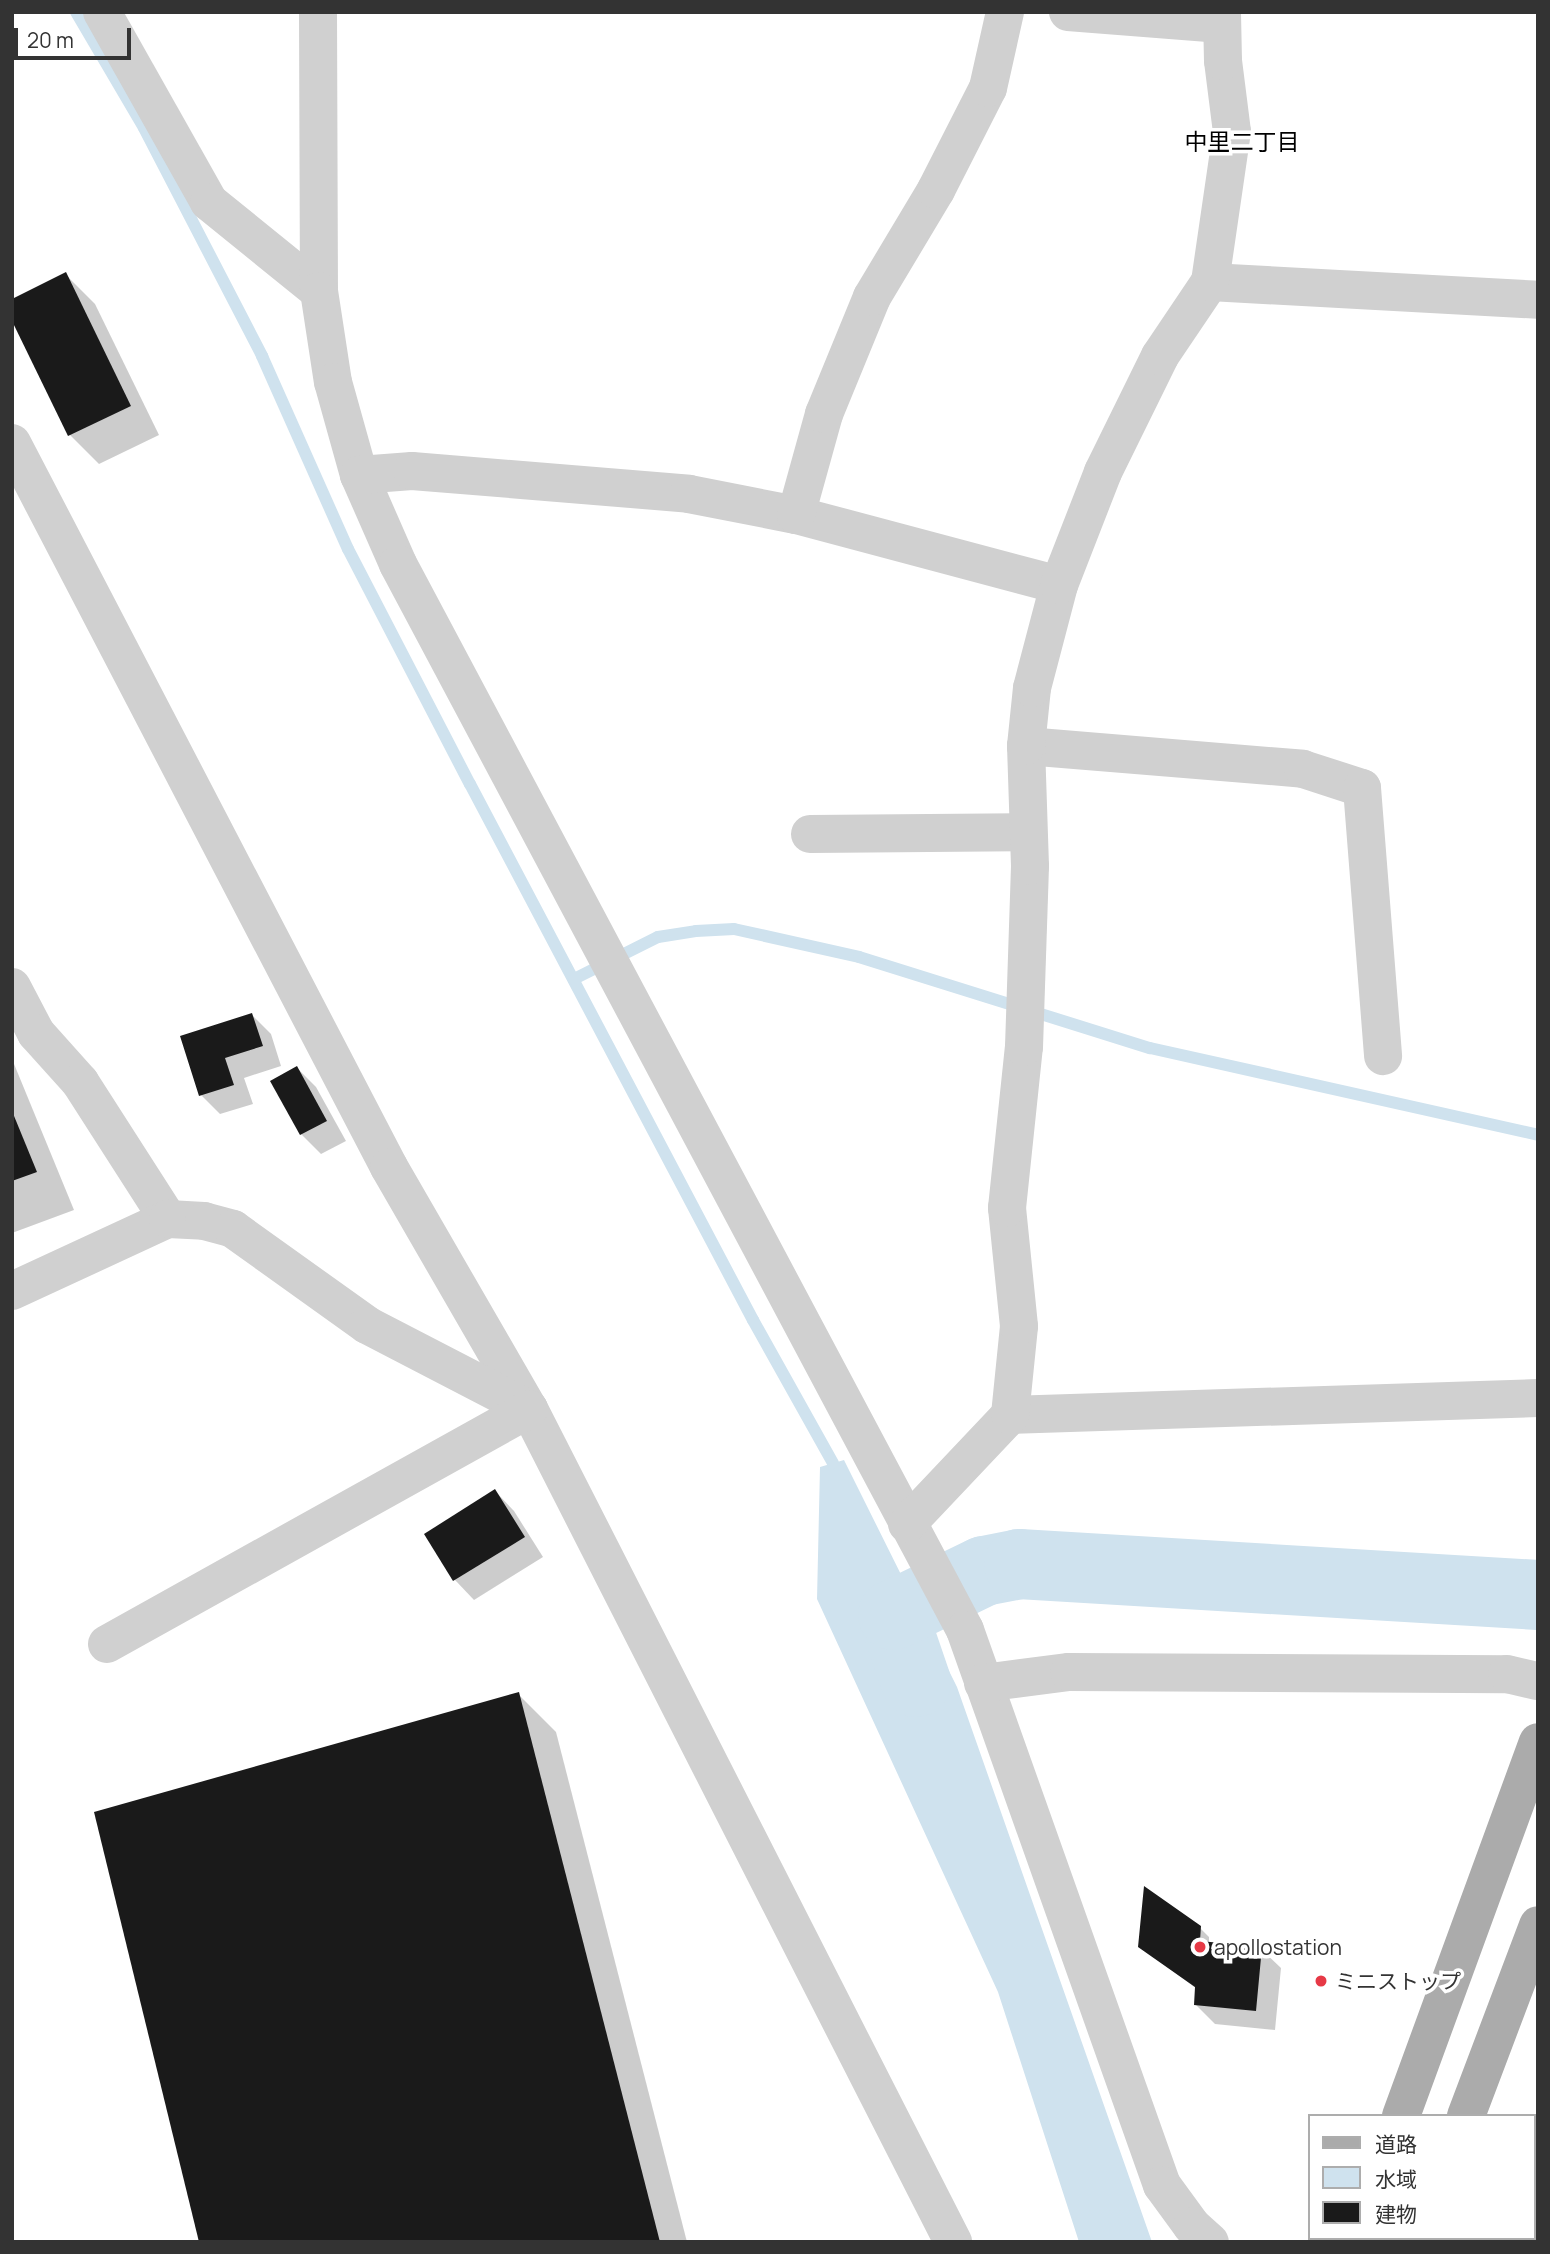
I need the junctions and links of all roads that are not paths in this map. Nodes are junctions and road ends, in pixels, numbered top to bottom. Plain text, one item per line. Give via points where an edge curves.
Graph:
1 (103, 12) edge
2 (318, 12) edge
3 (1005, 12) edge
4 (1068, 12) edge
5 (1222, 18) edge
6 (1210, 282) junction
7 (319, 291) junction
8 (1538, 300) edge
9 (12, 443) edge
10 (359, 475) junction
11 (796, 515) junction
12 (1059, 585) junction
13 (1026, 746) junction
14 (1028, 832) junction
15 (810, 834) dead end
16 (12, 987) edge
17 (1383, 1056) dead end
18 (169, 1219) junction
19 (12, 1292) edge
20 (1538, 1398) edge
21 (529, 1409) junction
22 (1010, 1415) junction
23 (907, 1524) junction
24 (107, 1644) dead end
25 (1538, 1681) edge
26 (984, 1683) junction
27 (1538, 1742) edge
28 (1538, 1925) edge
29 (1402, 2114) edge
30 (1467, 2114) edge
31 (953, 2242) edge
32 (1210, 2242) edge

1 - 7 street via 209,202
2 - 7 street
3 - 11 street via 988,88 936,190 872,297 824,414
4 - 5 street
5 - 6 street via 1232,132
6 - 8 street
6 - 12 street via 1160,356 1103,472
7 - 10 street via 333,382
9 - 21 street via 389,1167
10 - 11 street via 412,471 689,494
10 - 23 street via 398,564
11 - 12 street
12 - 13 street via 1032,688
13 - 14 street
13 - 17 street via 1303,769 1362,788
14 - 15 street
14 - 22 street via 1024,1047 1007,1208 1019,1326
16 - 18 street via 36,1033 80,1082
18 - 19 street
18 - 21 street via 233,1228 368,1325
20 - 22 street
21 - 24 street
21 - 31 street
22 - 23 street
23 - 26 street via 965,1630
25 - 26 street via 1507,1674 1069,1672
26 - 32 street via 1162,2185
27 - 29 main road
28 - 30 main road

